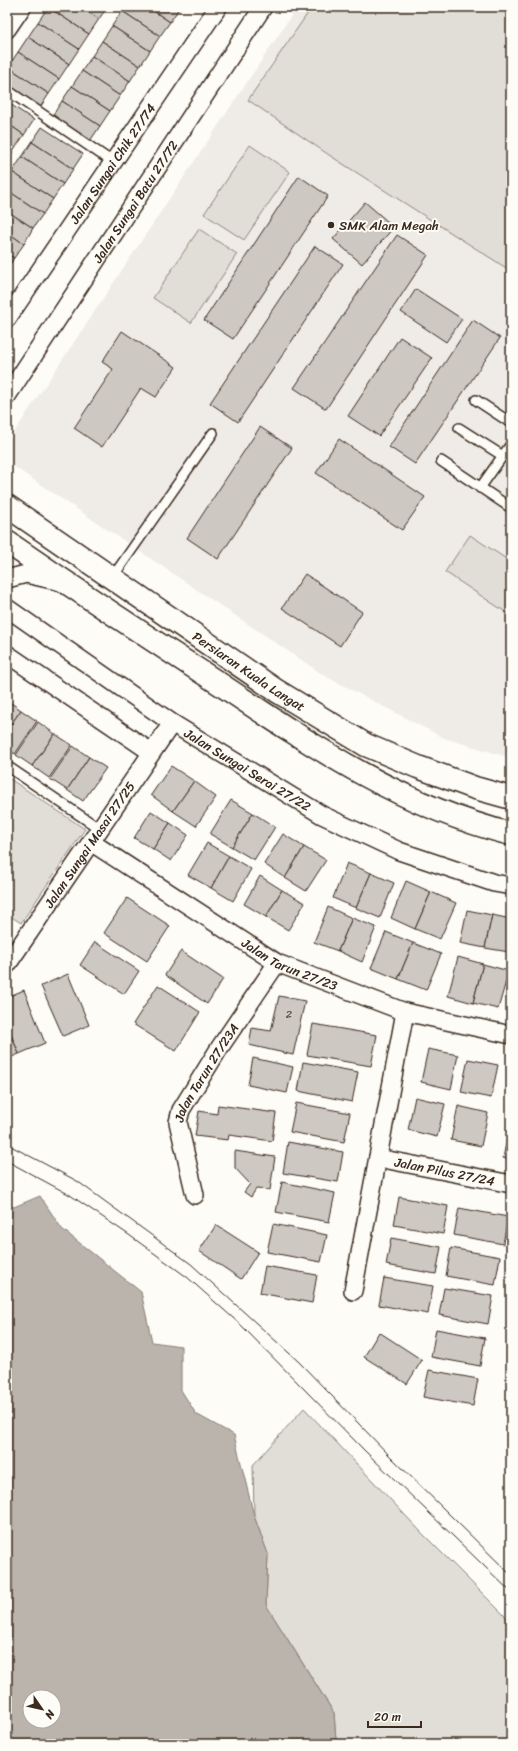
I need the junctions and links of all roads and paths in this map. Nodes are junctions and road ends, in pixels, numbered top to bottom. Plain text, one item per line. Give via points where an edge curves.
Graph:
1 (22, 7) edge
2 (218, 7) edge
3 (263, 7) edge
4 (7, 29) edge
5 (7, 90) edge
6 (114, 163) junction
7 (7, 319) edge
8 (7, 396) edge
9 (476, 400) dead end
10 (511, 424) edge
11 (459, 428) dead end
12 (213, 433) dead end
13 (511, 444) edge
14 (503, 456) junction
15 (441, 461) dead end
16 (480, 488) junction
17 (7, 506) edge
18 (511, 508) edge
19 (7, 542) edge
20 (112, 578) junction
21 (7, 579) edge
22 (68, 583) junction
23 (7, 608) edge
24 (7, 654) edge
25 (172, 723) junction
26 (151, 752) junction
27 (7, 766) edge
28 (511, 798) edge
29 (511, 834) edge
30 (95, 835) junction
31 (511, 886) edge
32 (277, 963) junction
33 (7, 965) edge
34 (405, 1012) junction
35 (511, 1035) edge
36 (378, 1158) junction
37 (511, 1184) edge
38 (195, 1195) dead end
39 (353, 1291) dead end

1 - 4 street
2 - 6 street, Jalan Sungai Chik 27/74
3 - 8 street, Jalan Sungai Batu 27/72
5 - 6 lane
6 - 7 street, Jalan Sungai Chik 27/74
9 - 10 lane
11 - 14 lane
12 - 20 lane
13 - 14 lane
14 - 16 lane
15 - 16 lane
16 - 18 lane
17 - 20 main road, Persiaran Kuala Langat
19 - 22 main road, Persiaran Kuala Langat
20 - 28 main road, Persiaran Kuala Langat via 277,691 366,745 461,783
21 - 22 street via 26,574
22 - 29 main road, Persiaran Kuala Langat via 248,703 358,772 444,813
23 - 25 street, Jalan Sungai Serai 27/22
24 - 26 street
25 - 26 street, Jalan Sungai Masai 27/25
25 - 31 street, Jalan Sungai Serai 27/22 via 322,815 399,851 494,883
26 - 30 street, Jalan Sungai Masai 27/25
27 - 30 lane
30 - 32 street, Jalan Tarun 27/23
30 - 33 street, Jalan Sungai Masai 27/25
32 - 34 street, Jalan Tarun 27/23
32 - 38 street, Jalan Tarun 27/23A via 181,1110 178,1122
34 - 35 street, Jalan Tarun 27/23
34 - 36 street
36 - 37 street, Jalan Pilus 27/24
36 - 39 street

